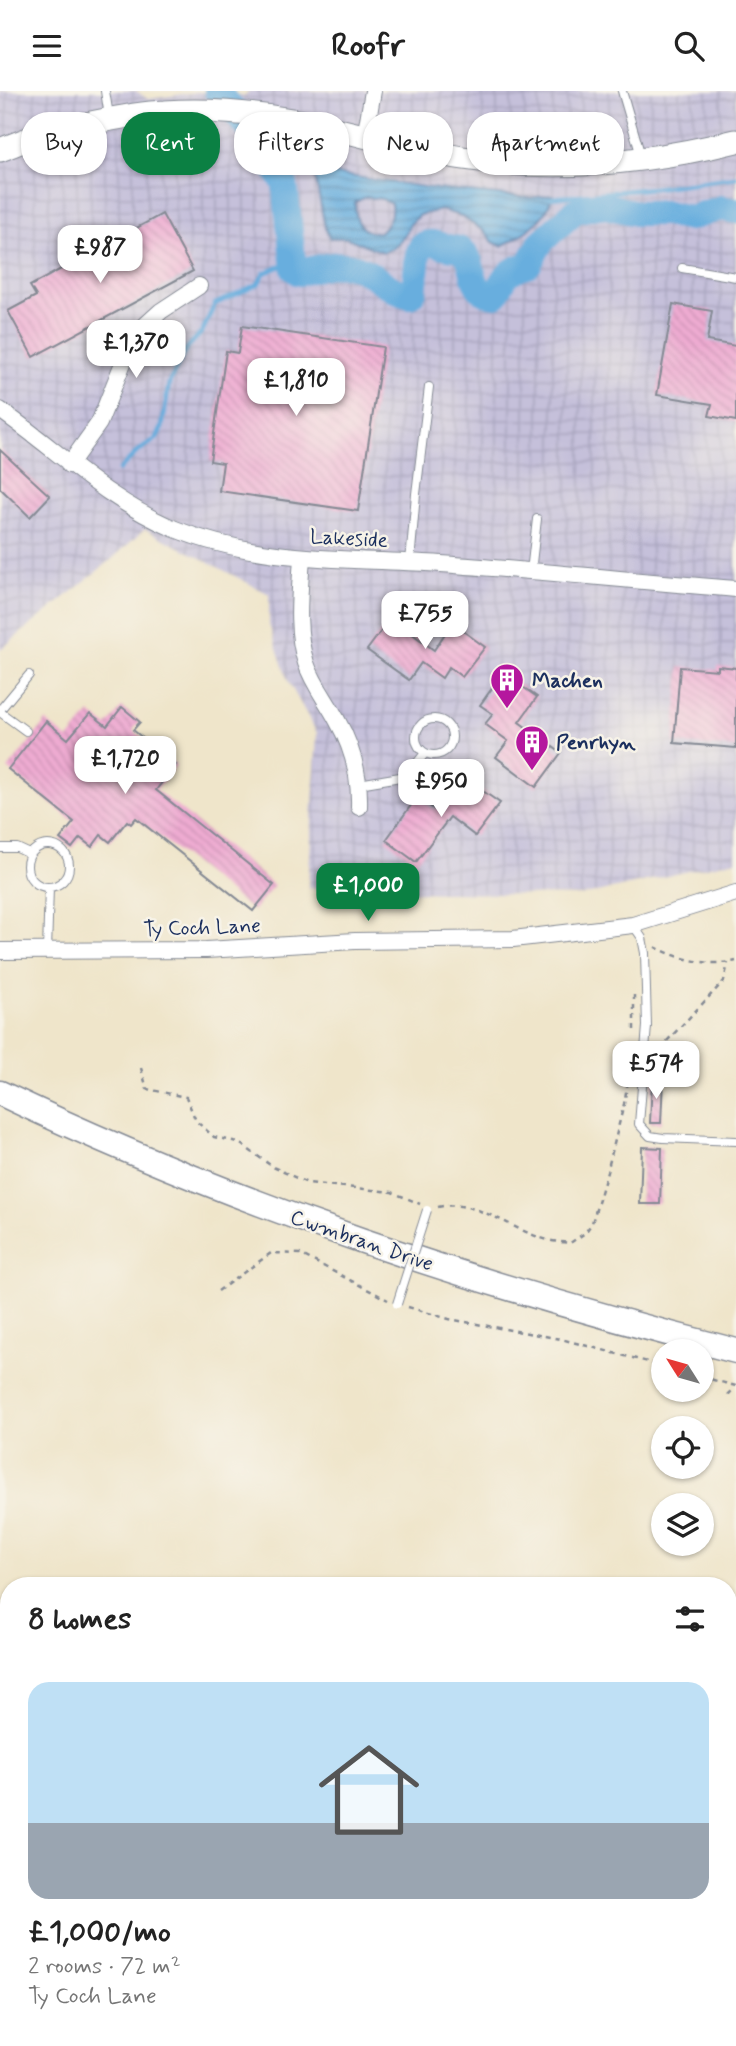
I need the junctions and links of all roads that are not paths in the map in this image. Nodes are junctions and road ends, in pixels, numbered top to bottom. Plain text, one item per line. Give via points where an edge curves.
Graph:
1 (106, 91) edge
2 (373, 91) edge
3 (622, 91) edge
4 (369, 112) edge
5 (109, 119) junction
6 (363, 137) edge
7 (736, 141) edge
8 (0, 150) edge
9 (453, 156) edge
10 (642, 159) junction
11 (682, 268) dead end
12 (736, 277) edge
13 (199, 286) dead end
14 (429, 387) dead end
15 (0, 410) edge
16 (69, 465) junction
17 (537, 519) dead end
18 (302, 557) junction
19 (410, 562) junction
20 (531, 572) junction
21 (736, 589) edge
22 (29, 675) dead end
23 (0, 711) edge
24 (26, 731) dead end
25 (425, 753) junction
26 (359, 784) junction
27 (359, 807) dead end
28 (0, 848) edge
29 (30, 854) junction
30 (48, 887) junction
31 (736, 893) edge
32 (638, 932) junction
33 (47, 950) junction
34 (0, 951) edge
35 (0, 1094) edge
36 (736, 1141) edge
37 (427, 1210) road end
38 (397, 1304) road end
39 (736, 1351) edge

1 - 5 lane
2 - 4 street
3 - 10 lane
5 - 6 street via 164,112 234,114 291,120
5 - 8 street via 57,129
7 - 10 street
9 - 10 street via 557,165
11 - 12 lane
13 - 16 street via 140,330 99,423
14 - 19 lane
15 - 16 street, Lakeside
16 - 18 street, Lakeside via 136,510 173,528 257,552
17 - 20 lane
18 - 19 street, Lakeside
18 - 26 street via 299,619 306,663 347,739
19 - 20 street, Lakeside
20 - 21 street, Lakeside
22 - 23 lane
23 - 24 lane
25 - 25 lane via 416,742 417,729 427,720 440,720 450,728 452,741 438,755
25 - 26 lane via 400,777
26 - 27 street
28 - 29 lane
29 - 30 lane via 26,867 31,880
29 - 30 lane via 47,844 65,852 66,878
30 - 33 lane
31 - 32 street, Ty Coch Lane
32 - 33 street, Ty Coch Lane via 206,950
32 - 36 lane via 645,953 648,1026 639,1124 650,1136
33 - 34 street, Ty Coch Lane
35 - 39 main road, Cwmbran Drive via 110,1144 426,1264
37 - 38 lane, bridge

